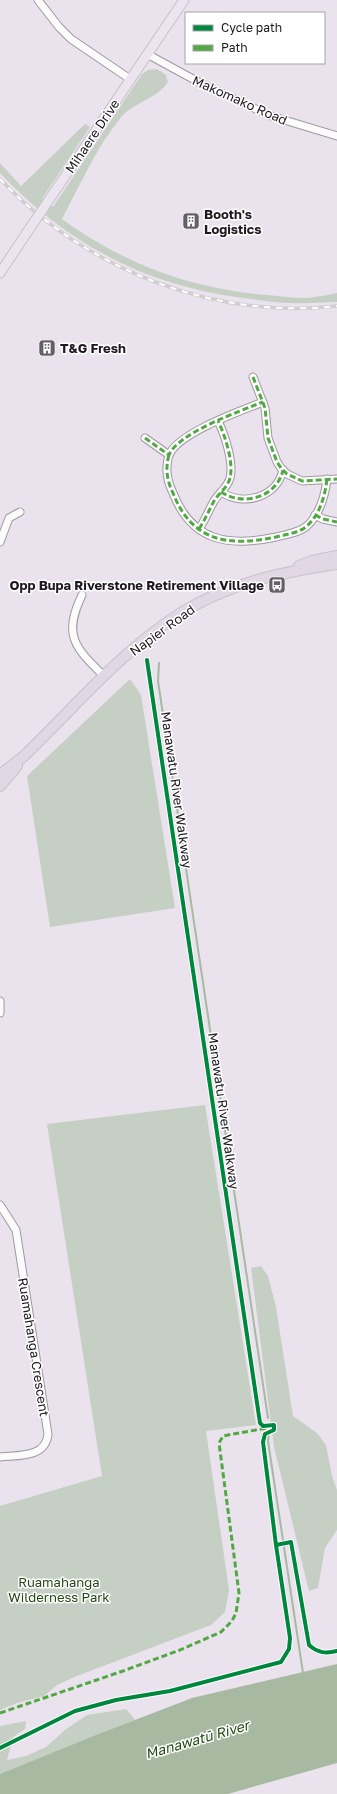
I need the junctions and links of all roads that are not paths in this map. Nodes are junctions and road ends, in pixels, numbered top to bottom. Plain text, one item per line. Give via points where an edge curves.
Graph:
1 (38, 0) edge
2 (184, 0) edge
3 (147, 54) junction
4 (130, 79) junction
5 (337, 136) edge
6 (0, 273) edge
7 (253, 377) dead end
8 (263, 402) junction
9 (218, 421) junction
10 (146, 438) dead end
11 (169, 455) junction
12 (283, 470) junction
13 (327, 479) junction
14 (337, 479) edge
15 (221, 492) junction
16 (20, 512) dead end
17 (316, 515) junction
18 (337, 522) edge
19 (199, 529) junction
20 (0, 542) edge
21 (337, 556) edge
22 (337, 564) edge
23 (286, 572) junction
24 (82, 595) dead end
25 (104, 676) junction
26 (22, 758) junction
27 (0, 774) edge
28 (0, 786) edge
29 (0, 1001) edge
30 (0, 1013) edge
31 (0, 1205) edge
32 (0, 1457) edge

1 - 4 street via 71,39
2 - 3 main road, Mihaere Drive
3 - 4 main road, Mihaere Drive
3 - 5 street, Makomako Road via 204,85 272,116
4 - 6 main road, Mihaere Drive, bridge
7 - 8 street
8 - 9 street
8 - 12 street via 268,438 277,462
9 - 11 street via 177,443
9 - 15 street via 225,437 231,470 230,480
10 - 11 street
11 - 19 street via 166,469 170,487 178,506 188,520
12 - 13 street via 302,481
12 - 15 street via 282,476 272,488 256,498 240,499
13 - 14 street
13 - 17 street via 324,497
15 - 19 street
16 - 20 street via 9,518
17 - 18 street
17 - 19 street via 307,526 296,532 264,539 230,542
21 - 23 highway via 312,561
22 - 23 highway, Napier Road
23 - 25 highway, Napier Road via 231,589 182,612 139,644
24 - 25 street via 73,614 74,641
25 - 26 highway, Napier Road
26 - 27 highway, Napier Road
26 - 28 highway, Napier Road
29 - 30 street
31 - 32 street, Ruamahanga Crescent via 16,1230 48,1433 45,1445 37,1451 31,1454

